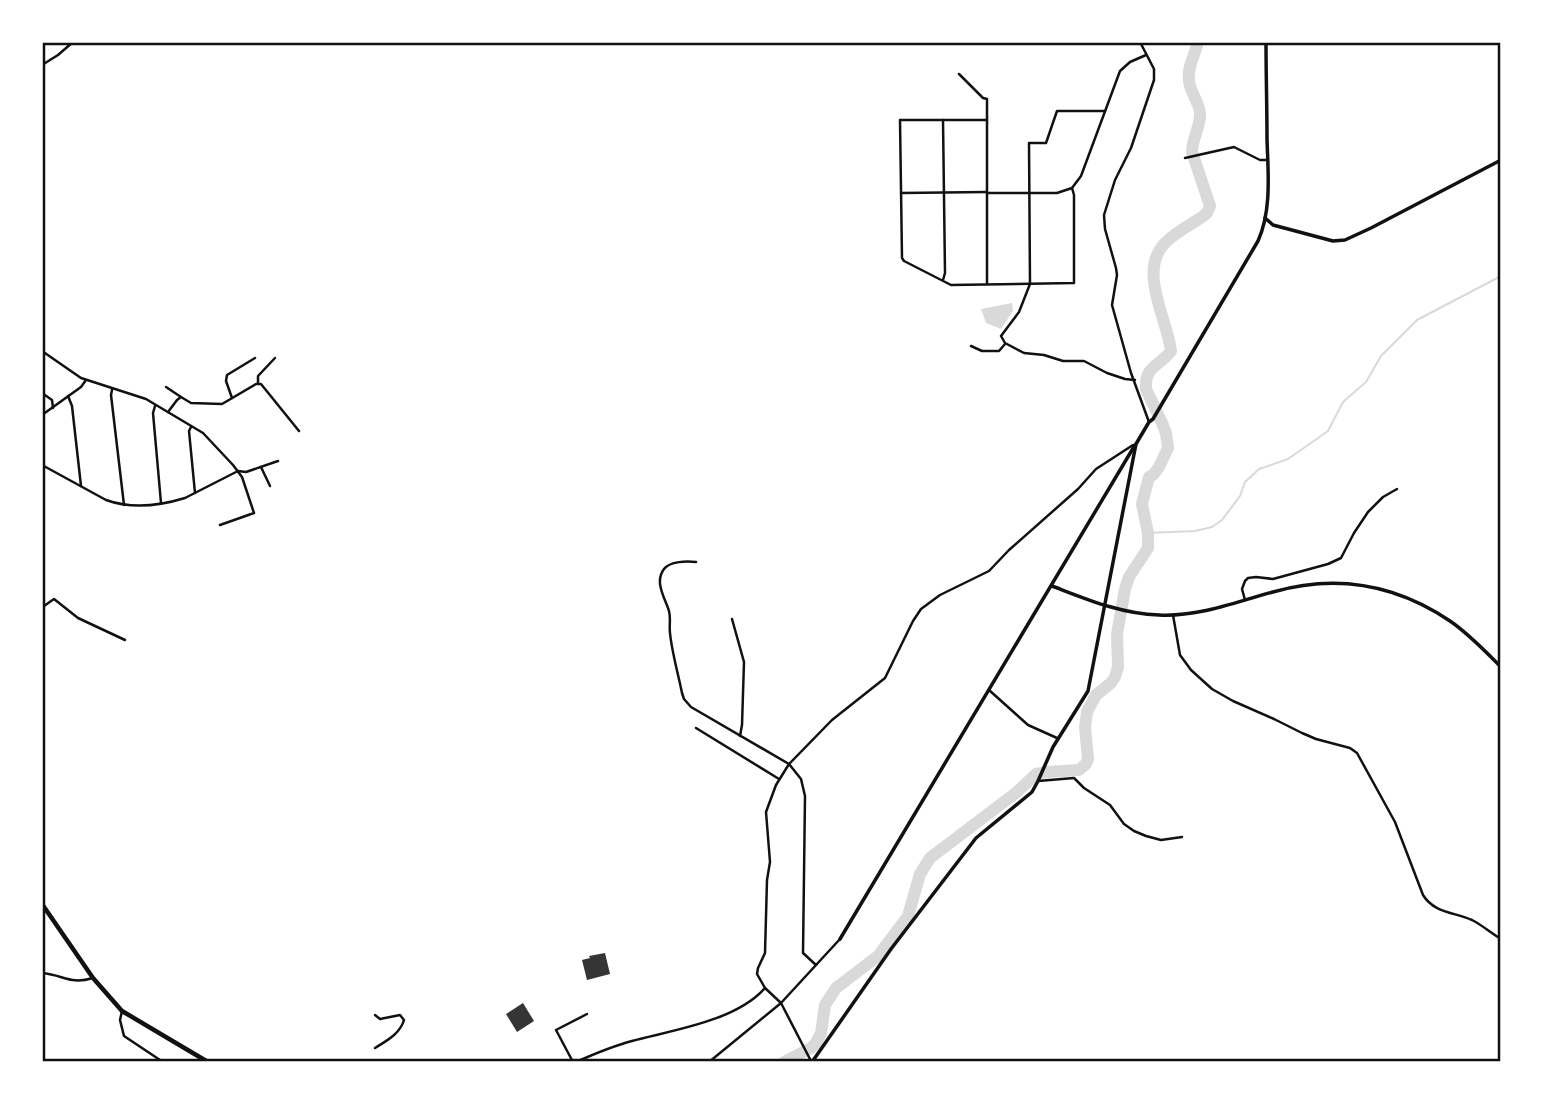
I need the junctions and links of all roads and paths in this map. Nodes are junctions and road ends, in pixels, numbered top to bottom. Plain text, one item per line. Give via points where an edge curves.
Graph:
1 (72, 42) edge
2 (1140, 42) edge
3 (1266, 42) edge
4 (1146, 55) junction
5 (42, 65) edge
6 (959, 74) dead end
7 (1105, 111) junction
8 (943, 120) junction
9 (987, 120) junction
10 (1186, 157) dead end
11 (1267, 160) junction
12 (1501, 160) edge
13 (1072, 188) junction
14 (944, 192) junction
15 (901, 193) junction
16 (987, 193) junction
17 (1030, 193) junction
18 (1265, 218) junction
19 (943, 280) junction
20 (987, 284) junction
21 (1030, 284) junction
22 (1005, 343) junction
23 (971, 346) dead end
24 (42, 351) edge
25 (255, 358) dead end
26 (275, 358) dead end
27 (86, 380) junction
28 (1135, 380) junction
29 (258, 383) junction
30 (166, 387) dead end
31 (113, 388) junction
32 (42, 393) edge
33 (68, 396) junction
34 (181, 397) junction
35 (232, 398) junction
36 (155, 405) junction
37 (52, 408) junction
38 (168, 412) junction
39 (42, 415) edge
40 (1151, 420) junction
41 (192, 426) junction
42 (299, 431) dead end
43 (1136, 444) junction
44 (278, 461) dead end
45 (42, 465) edge
46 (260, 467) junction
47 (238, 471) junction
48 (81, 486) junction
49 (271, 486) dead end
50 (1396, 488) dead end
51 (195, 492) junction
52 (161, 503) junction
53 (124, 505) junction
54 (220, 525) dead end
55 (696, 562) dead end
56 (1052, 586) junction
57 (1245, 600) junction
58 (42, 604) edge
59 (1105, 606) junction
60 (1173, 615) junction
61 (732, 619) dead end
62 (125, 640) dead end
63 (1501, 667) edge
64 (989, 690) junction
65 (696, 728) dead end
66 (740, 736) junction
67 (1059, 738) junction
68 (789, 764) junction
69 (779, 779) junction
70 (1039, 780) junction
71 (1182, 837) dead end
72 (42, 904) edge
73 (840, 939) joint
74 (1501, 939) edge
75 (816, 965) junction
76 (42, 974) edge
77 (93, 978) junction
78 (765, 988) junction
79 (781, 1003) junction
80 (122, 1011) junction
81 (587, 1014) dead end
82 (375, 1015) dead end
83 (374, 1048) dead end
84 (163, 1062) edge
85 (208, 1062) edge
86 (575, 1062) edge
87 (709, 1062) edge
88 (811, 1062) edge

1 - 5 street
2 - 4 street
3 - 11 street
4 - 7 street via 1120,71
4 - 28 street via 1154,80 1104,215 1117,275 1112,305
6 - 9 street via 987,99
7 - 13 street via 1081,176
7 - 17 street via 1057,111 1046,143 1029,143
8 - 9 street
8 - 14 street
8 - 15 street via 901,120
9 - 16 street
10 - 11 street via 1234,147
11 - 18 street
12 - 18 street via 1338,242 1273,225
13 - 17 street
13 - 21 street via 1074,283
14 - 15 street
14 - 16 street
14 - 19 street
15 - 19 street via 903,260
16 - 17 street
16 - 20 street
17 - 21 street
18 - 40 street via 1258,241
19 - 20 street via 951,285
20 - 21 street
21 - 22 street via 1019,312 1001,336
22 - 23 street via 999,351
22 - 28 street via 1028,354 1084,361
24 - 27 street
25 - 35 street via 227,375
26 - 29 street
27 - 31 street
27 - 33 street
28 - 40 street
29 - 35 street
29 - 42 street
30 - 34 street
31 - 36 street
31 - 53 street
32 - 37 street via 52,400
33 - 37 street
33 - 48 street
34 - 35 street via 191,403 219,404
34 - 38 street
36 - 38 street
36 - 52 street
37 - 39 street
38 - 41 street
40 - 43 street
41 - 47 street
41 - 51 street
43 - 56 street
43 - 59 street
43 - 68 street via 1096,469 989,570 921,610 885,678 832,720
44 - 46 street
45 - 48 street
46 - 47 street
46 - 49 street
47 - 51 street
47 - 54 street via 254,513
48 - 53 street
50 - 57 street via 1368,512 1341,558 1273,579 1248,578 1242,589
51 - 52 street
52 - 53 street
55 - 66 street via 667,566 661,578 682,693 691,707
56 - 59 street
56 - 64 street
57 - 60 street
57 - 63 street via 1314,583 1392,592 1450,621
58 - 62 street via 54,599 78,618
59 - 60 street
59 - 67 street via 1088,691
60 - 74 street via 1180,655 1212,689 1357,754 1395,822 1427,902 1471,920
61 - 66 street via 744,664
64 - 67 street via 1028,725
64 - 73 street
65 - 69 street
66 - 68 street
67 - 70 street
68 - 69 street
68 - 75 street via 804,789 803,953
69 - 78 street via 766,812 770,862 765,953 757,970
70 - 71 street via 1074,778 1110,805 1134,831 1161,840
70 - 88 street via 1027,796 976,838
72 - 77 highway
73 - 75 street
75 - 79 street
76 - 77 street via 81,982
77 - 80 highway
78 - 79 street
78 - 86 street via 747,1003 709,1021 628,1042
79 - 87 street
79 - 88 street
80 - 84 street via 124,1036
80 - 85 highway
81 - 86 street via 556,1030
82 - 83 street via 380,1019 400,1015 404,1020 391,1038

